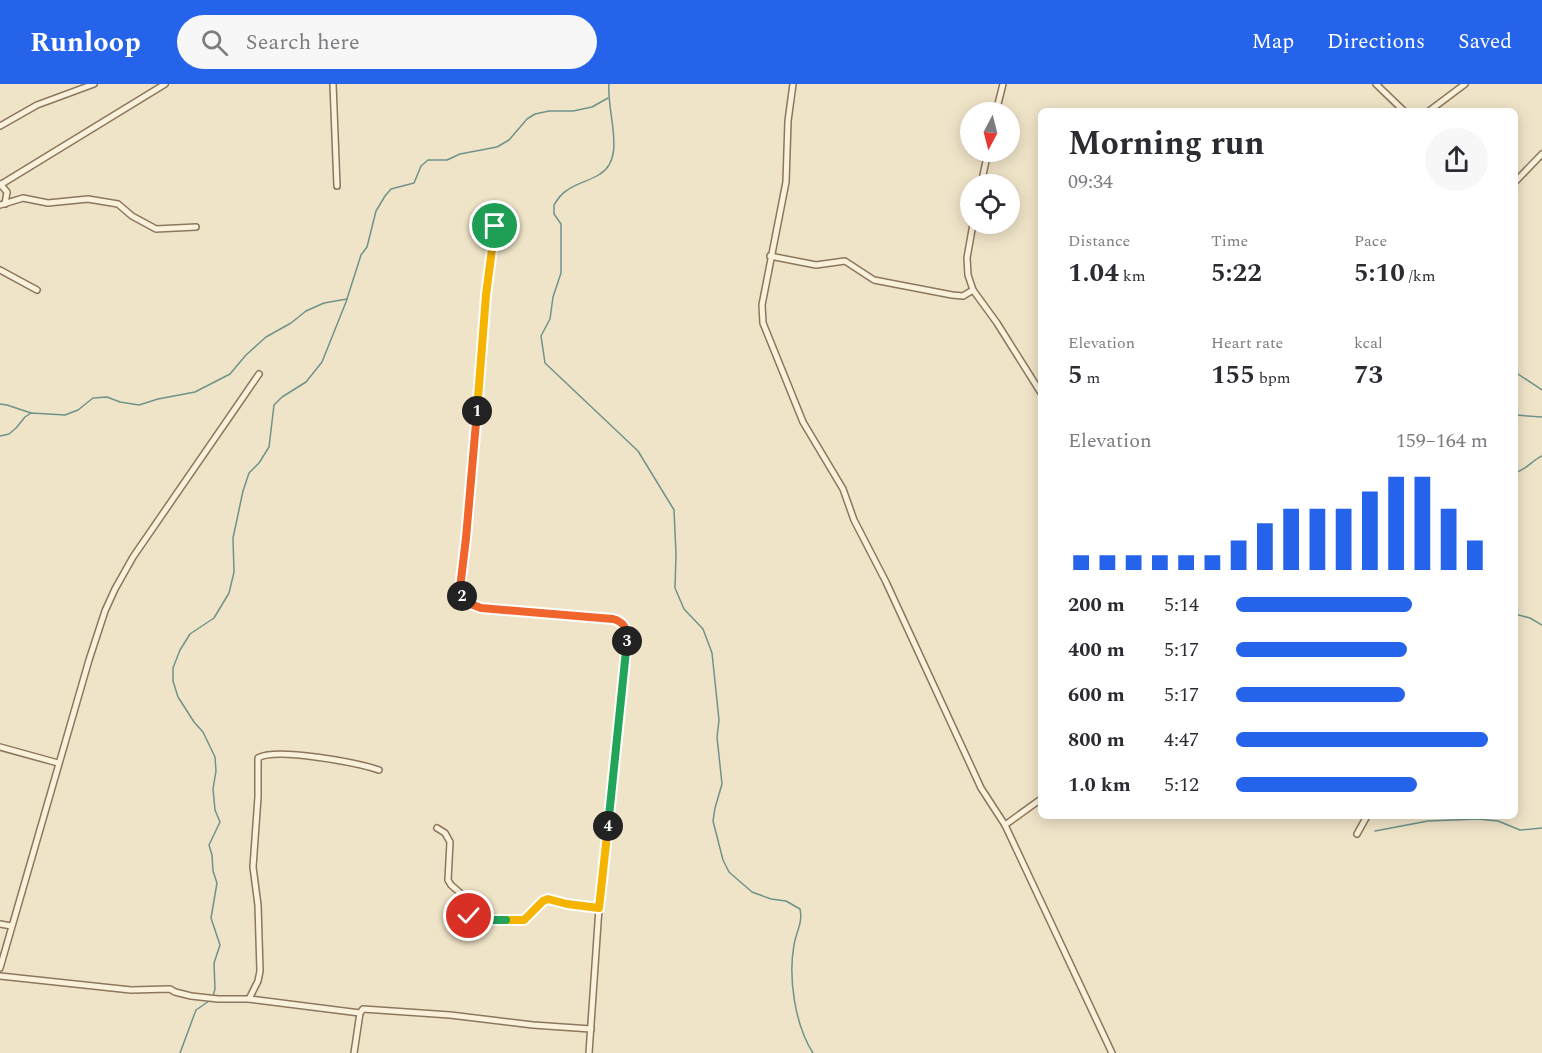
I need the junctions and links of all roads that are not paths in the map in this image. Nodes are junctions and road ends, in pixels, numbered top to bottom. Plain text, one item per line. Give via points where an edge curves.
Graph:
1 (94, 84) edge
2 (165, 84) edge
3 (333, 84) edge
4 (793, 84) edge
5 (1003, 84) edge
6 (1376, 84) edge
7 (1465, 84) edge
8 (998, 102) edge
9 (1401, 108) edge
10 (1434, 108) edge
11 (0, 126) edge
12 (1542, 154) edge
13 (1518, 179) edge
14 (0, 184) edge
15 (337, 186) dead end
16 (3, 204) edge
17 (495, 226) dead end
18 (196, 227) dead end
19 (971, 234) edge
20 (770, 256) junction
21 (0, 270) edge
22 (37, 290) dead end
23 (973, 291) junction
24 (259, 374) dead end
25 (1038, 388) edge
26 (0, 747) edge
27 (58, 763) junction
28 (379, 770) dead end
29 (1038, 801) edge
30 (1365, 819) edge
31 (1005, 825) junction
32 (437, 828) dead end
33 (1357, 834) dead end
34 (599, 908) junction
35 (0, 924) edge
36 (11, 926) junction
37 (0, 968) edge
38 (0, 976) edge
39 (249, 999) junction
40 (360, 1013) junction
41 (591, 1029) junction
42 (354, 1053) edge
43 (589, 1053) edge
44 (1112, 1053) edge

1 - 11 street via 37,105
2 - 14 street
3 - 15 street
4 - 20 street via 786,182
5 - 8 street
6 - 9 street
7 - 10 street
12 - 13 street
14 - 16 street via 7,192
16 - 18 street via 23,198 48,203 88,199 120,205 156,229
17 - 34 street via 460,588 464,600 474,606 613,619 627,629
19 - 23 street via 967,258
20 - 23 street via 816,265 845,261 874,280 959,296
20 - 31 street via 762,317 794,401 843,489 854,520 981,788
21 - 22 street
23 - 25 street
24 - 27 street via 115,589
26 - 27 street
27 - 36 street
28 - 39 street via 317,758 258,758 254,867 260,971
29 - 31 street
30 - 33 street
31 - 44 street
32 - 34 street via 450,842 448,880 466,898 472,919 524,920 548,899
34 - 41 street
35 - 36 street
36 - 37 street
38 - 39 street
39 - 40 street
40 - 41 street via 363,1009 378,1009
40 - 42 street
41 - 43 street

